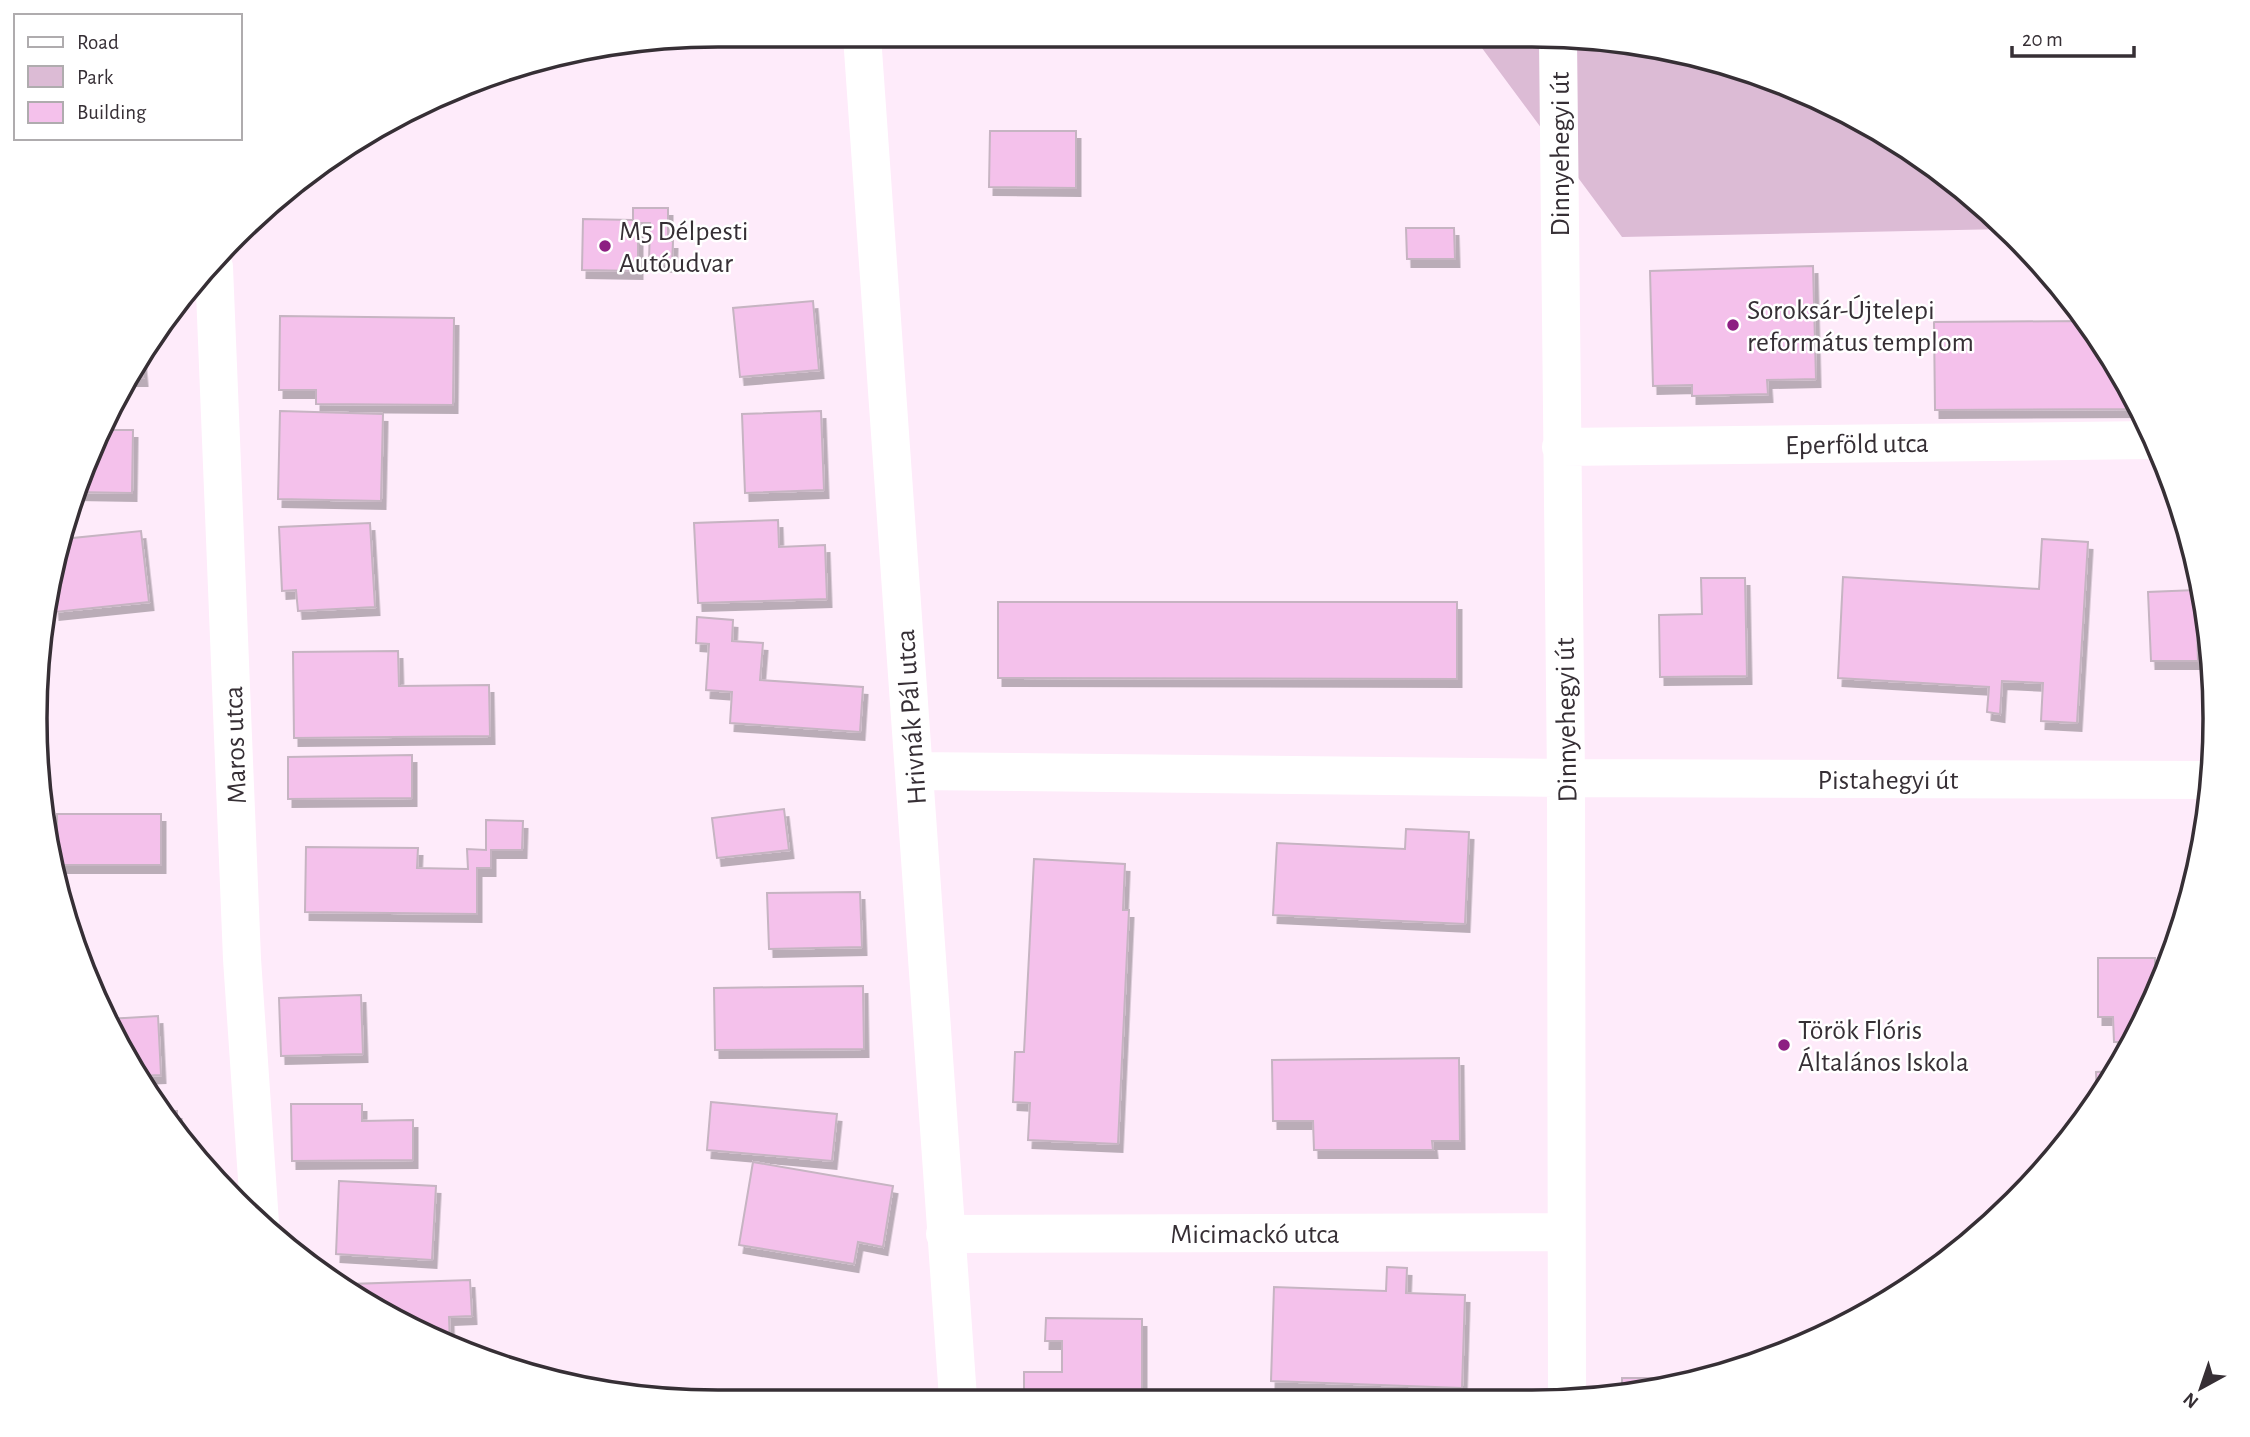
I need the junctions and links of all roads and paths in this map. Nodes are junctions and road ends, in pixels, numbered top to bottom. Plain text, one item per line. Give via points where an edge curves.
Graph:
1 (863, 47) edge
2 (1558, 48) edge
3 (214, 276) edge
4 (2142, 440) edge
5 (1561, 447) junction
6 (914, 771) junction
7 (1566, 778) junction
8 (2199, 780) edge
9 (259, 1207) edge
10 (1565, 1232) junction
11 (945, 1234) junction
12 (1567, 1388) edge
13 (957, 1390) edge

1 - 6 street, Hrivnák Pál utca
2 - 5 street, Dinnyehegyi út
3 - 9 street, Maros utca via 242,959
4 - 5 street, Eperföld utca
5 - 7 street, Dinnyehegyi út
6 - 7 street, Pistahegyi út
6 - 11 street, Hrivnák Pál utca
7 - 8 street, Pistahegyi út
7 - 10 street, Dinnyehegyi út
10 - 11 street, Micimackó utca
10 - 12 street, Dinnyehegyi út
11 - 13 street, Hrivnák Pál utca

